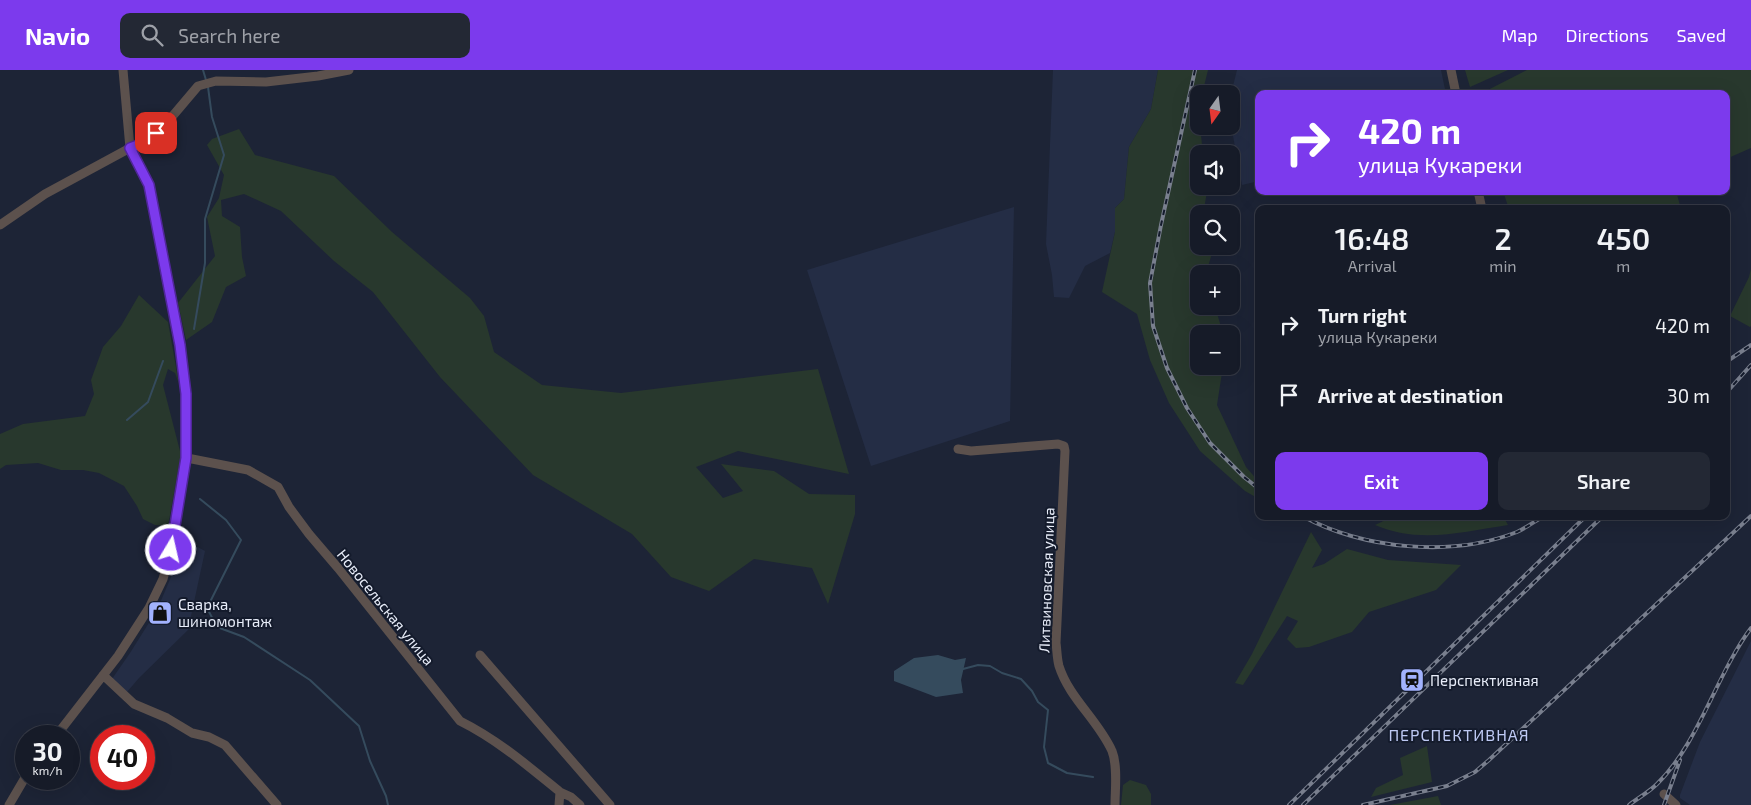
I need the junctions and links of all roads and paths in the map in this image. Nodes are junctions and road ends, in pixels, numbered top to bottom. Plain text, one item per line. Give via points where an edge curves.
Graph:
1 (123, 70) edge
2 (349, 70) edge
3 (1451, 70) edge
4 (1455, 90) edge
5 (130, 148) junction
6 (0, 225) edge
7 (958, 450) dead end
8 (186, 458) junction
9 (480, 655) dead end
10 (102, 675) junction
11 (64, 725) edge
12 (18, 790) edge
13 (560, 792) junction
14 (1664, 794) dead end
15 (9, 805) edge
16 (277, 805) edge
17 (559, 805) edge
18 (580, 805) edge
19 (610, 805) edge
20 (1115, 805) edge
21 (1676, 805) edge

1 - 5 street
2 - 5 street via 266,82 216,81 198,86 148,141
3 - 4 street
5 - 6 street via 45,194
5 - 8 street via 149,185 179,336 186,394
7 - 20 street, Литвиновская улица via 1064,446 1056,643 1058,665 1069,688 1112,753
8 - 10 street via 163,579 149,608
8 - 13 street, Новосельская улица via 248,470 278,487 309,534 460,721 484,733
9 - 19 street
10 - 11 street
10 - 16 street via 134,704 192,733 225,744
12 - 15 street
13 - 17 street
13 - 18 street, Новосельская улица
14 - 21 street

